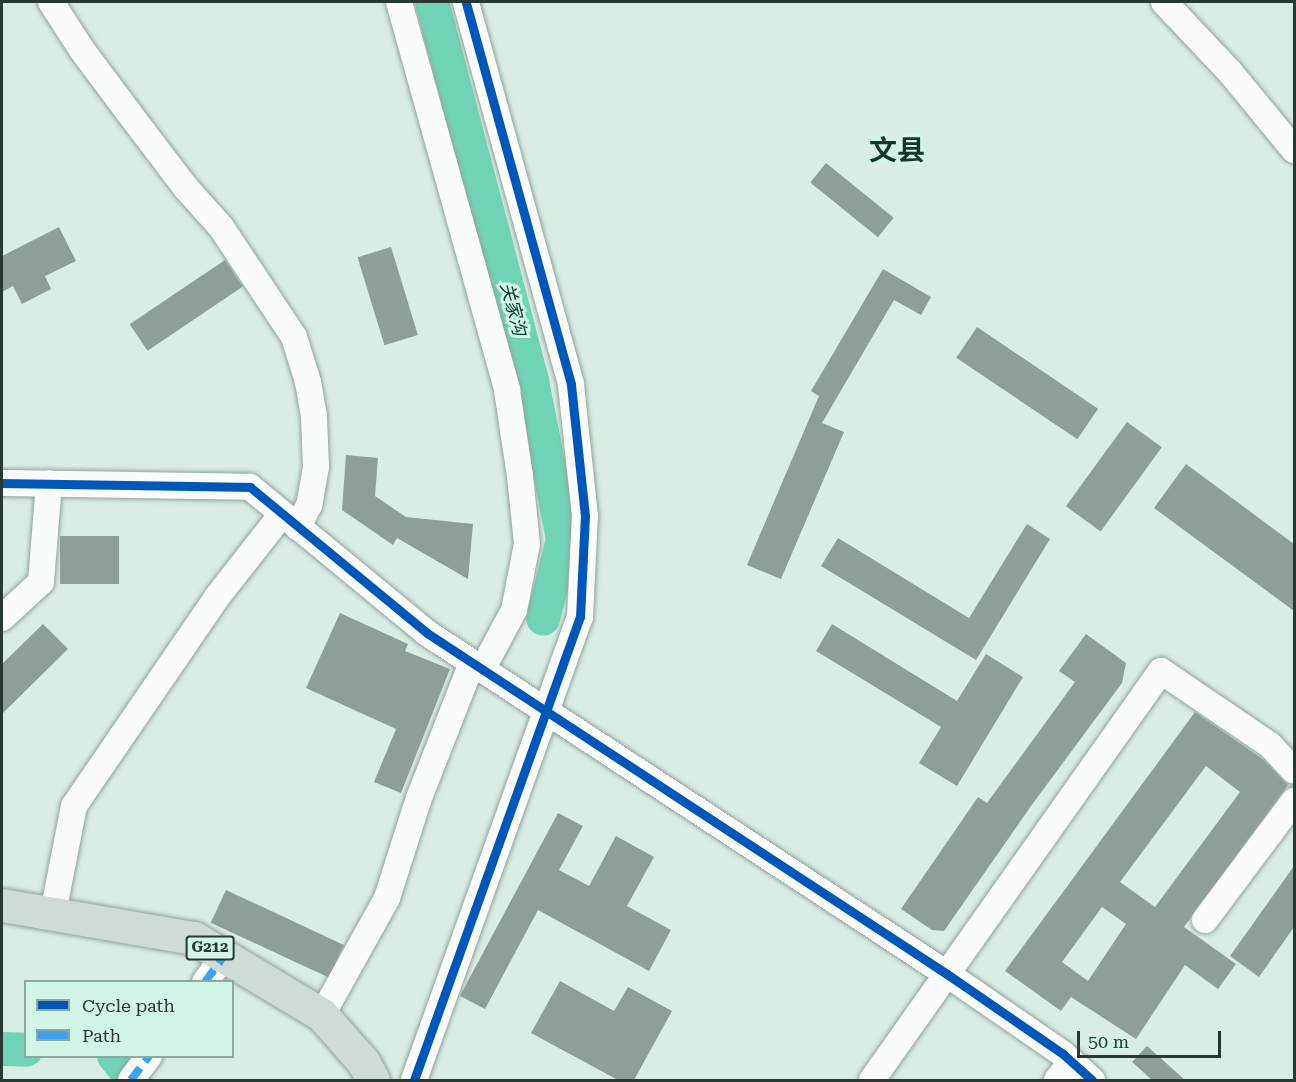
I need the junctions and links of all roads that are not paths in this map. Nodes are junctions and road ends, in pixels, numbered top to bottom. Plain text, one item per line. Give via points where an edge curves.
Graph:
1 (51, 2) edge
2 (399, 2) edge
3 (466, 2) edge
4 (1164, 2) edge
5 (1294, 150) edge
6 (2, 483) edge
7 (49, 483) junction
8 (290, 520) junction
9 (2, 618) edge
10 (477, 666) junction
11 (547, 713) junction
12 (1294, 771) edge
13 (1294, 801) edge
14 (2, 905) edge
15 (53, 913) junction
16 (1205, 920) dead end
17 (213, 971) edge
18 (947, 974) junction
19 (322, 1015) junction
20 (148, 1058) edge
21 (1064, 1071) edge
22 (131, 1080) edge
23 (373, 1080) edge
24 (414, 1080) edge
25 (872, 1080) edge
26 (1092, 1080) edge

1 - 8 street via 136,122 221,227 294,337 314,416 316,467 309,505
2 - 10 street via 507,390 520,476 527,544 514,610
3 - 11 street via 571,384 585,516 580,617
4 - 5 street
6 - 7 street
7 - 8 street via 250,488
7 - 9 street via 41,582
8 - 10 street via 427,633
8 - 15 street via 217,597 74,806
10 - 11 street
10 - 19 street via 419,798 387,898
11 - 18 street
11 - 24 street
12 - 18 street via 1270,746 1161,671
13 - 16 street
14 - 15 highway, G212
15 - 17 highway, G212 via 194,938
17 - 19 highway, G212
18 - 21 street
18 - 25 street
19 - 23 highway, G212 via 364,1063
20 - 22 street
21 - 26 street

